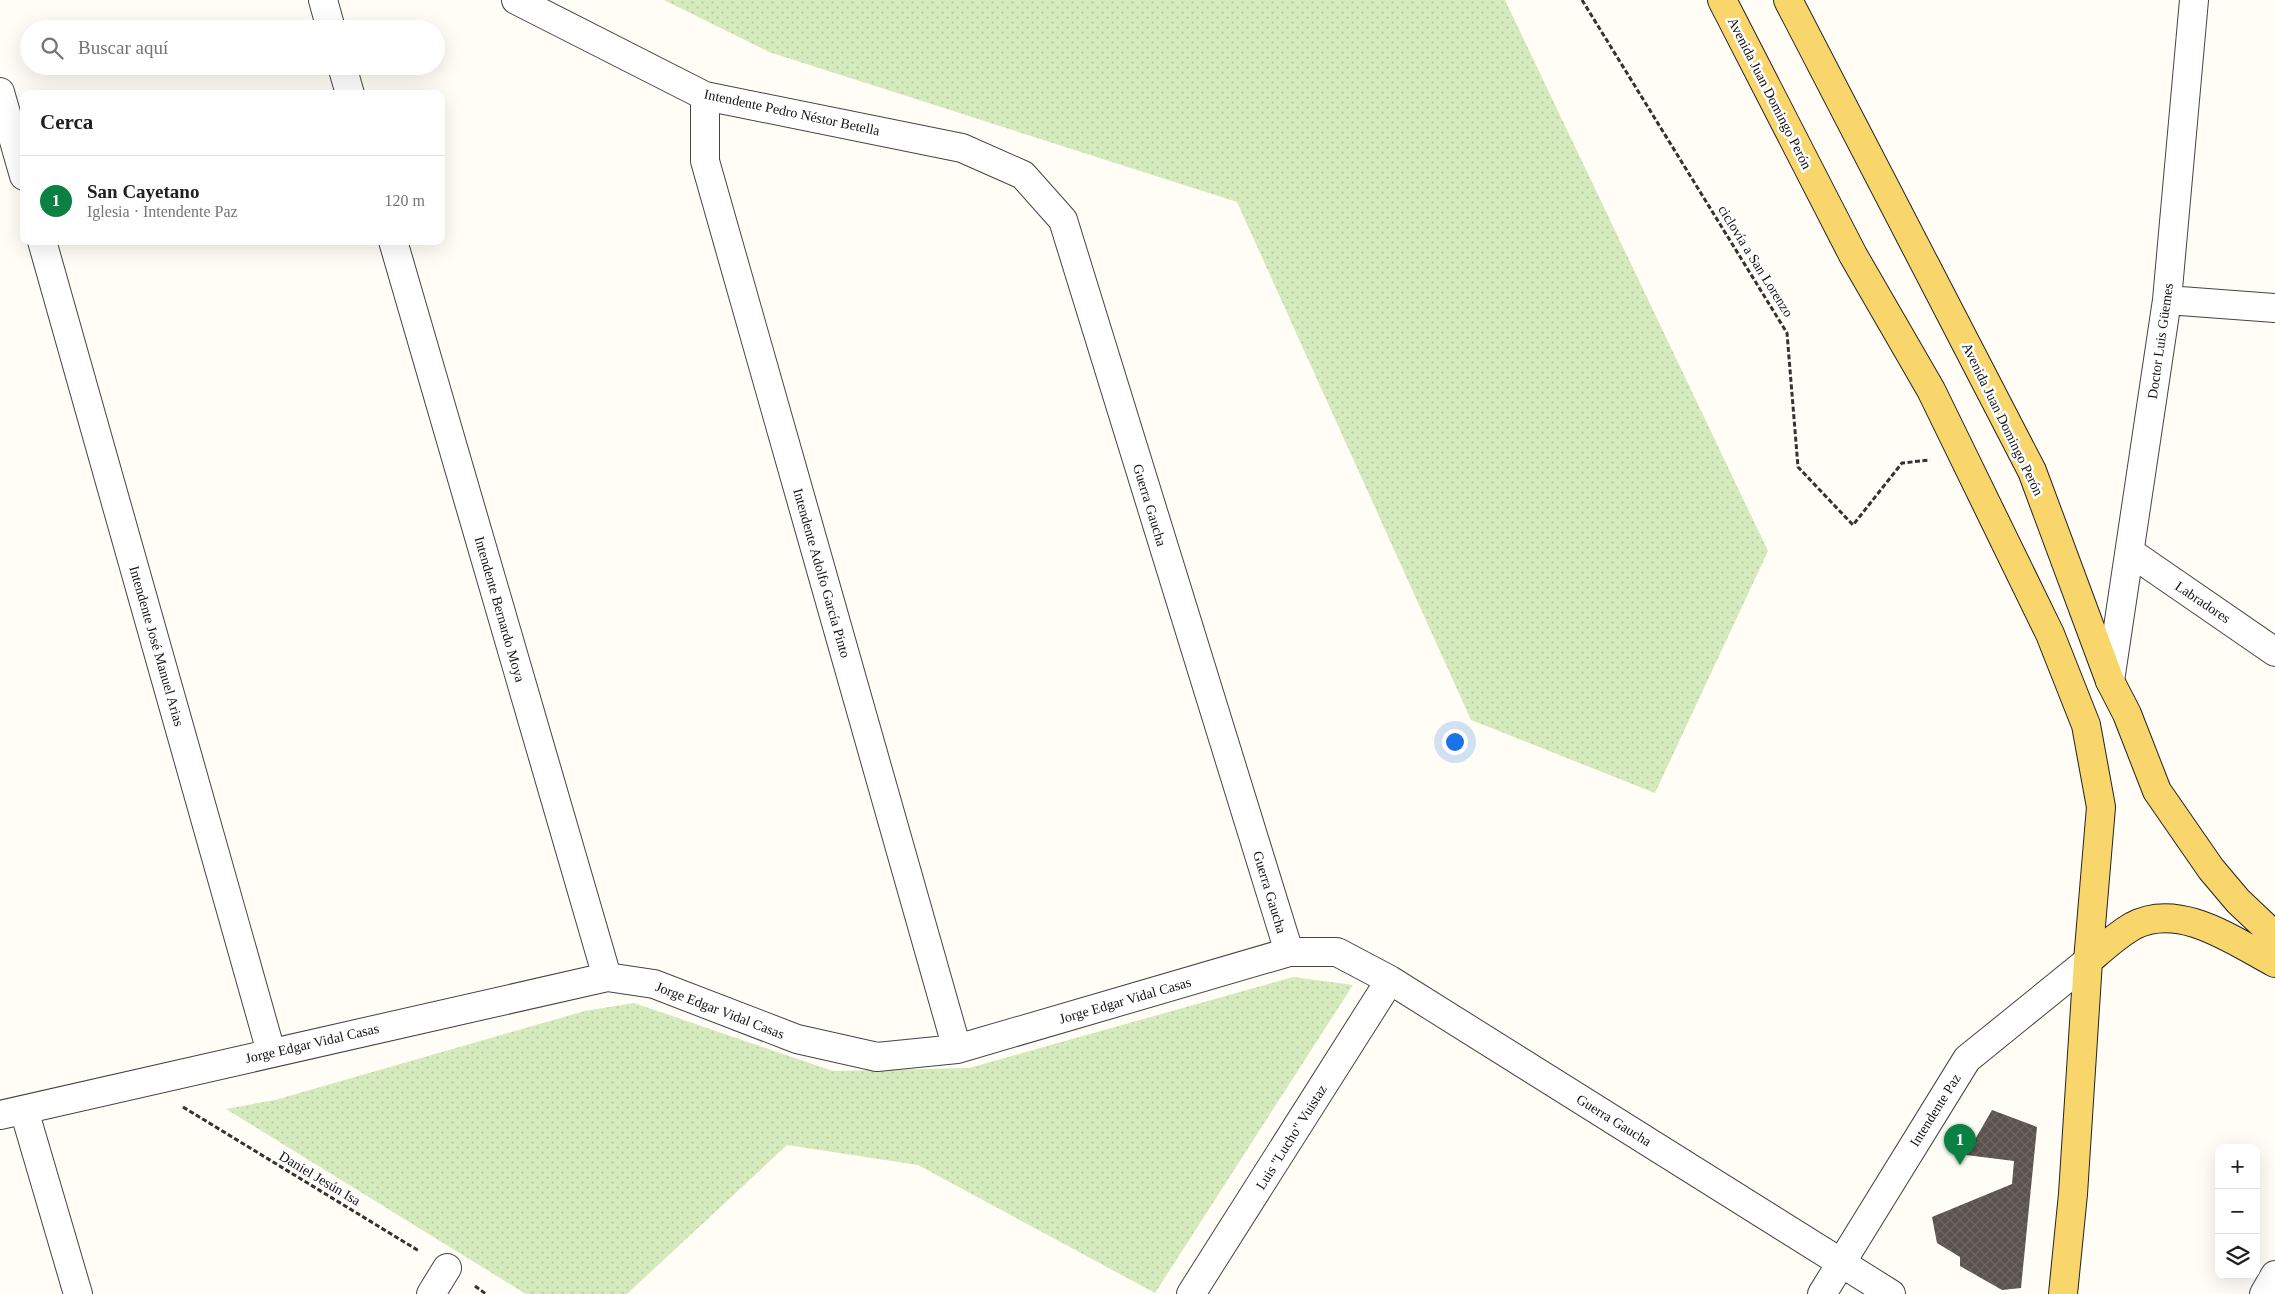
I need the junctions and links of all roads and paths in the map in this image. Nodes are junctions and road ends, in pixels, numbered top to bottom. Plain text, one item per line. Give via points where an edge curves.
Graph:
1 (323, 0) edge
2 (516, 0) edge
3 (1582, 0) edge
4 (1722, 0) edge
5 (1788, 0) edge
6 (2194, 0) edge
7 (329, 20) edge
8 (345, 75) edge
9 (349, 90) edge
10 (0, 92) edge
11 (706, 96) junction
12 (20, 162) edge
13 (1023, 176) joint
14 (43, 245) edge
15 (394, 245) edge
16 (2167, 300) junction
17 (2275, 308) edge
18 (1963, 456) junction
19 (2130, 552) junction
20 (2275, 652) edge
21 (2110, 681) junction
22 (2275, 936) edge
23 (1289, 952) junction
24 (2088, 961) junction
25 (2275, 963) edge
26 (607, 977) junction
27 (1390, 980) junction
28 (957, 1049) junction
29 (271, 1052) junction
30 (142, 1082) junction
31 (12, 1112) edge
32 (1841, 1262) junction
33 (447, 1268) junction
34 (2275, 1275) edge
35 (78, 1294) edge
36 (431, 1294) edge
37 (486, 1294) edge
38 (1191, 1294) edge
39 (1822, 1294) edge
40 (1891, 1294) edge
41 (2063, 1294) edge
42 (2264, 1294) edge

1 - 7 street
2 - 11 street, Intendente Pedro Néstor Betella
3 - 18 path, ciclovía a San Lorenzo via 1787,333 1798,466 1853,525 1902,463
4 - 18 main road, Avenida Juan Domingo Perón via 1849,246 1931,390
5 - 21 main road, Avenida Juan Domingo Perón via 2032,471
6 - 16 street, Doctor Luis Güemes
8 - 9 street
10 - 12 street
11 - 13 street, Intendente Pedro Néstor Betella via 962,148
11 - 28 street, Intendente Adolfo García Pinto via 706,161
13 - 23 street, Guerra Gaucha via 1062,220
14 - 29 street, Intendente José Manuel Arias
15 - 26 street, Intendente Bernardo Moya
16 - 17 street
16 - 19 street, Doctor Luis Güemes
18 - 24 main road, Avenida Juan Domingo Perón via 2050,634 2086,724 2101,807
19 - 20 street, Labradores
19 - 21 street, Doctor Luis Güemes
21 - 22 main road, Avenida Juan Domingo Perón via 2127,714 2157,791 2212,870 2238,901
23 - 27 street, Guerra Gaucha via 1337,952
23 - 28 street, Jorge Edgar Vidal Casas
24 - 25 main road via 2134,925 2168,918 2205,927
24 - 32 street, Intendente Paz via 1967,1059
24 - 41 main road, Avenida Juan Domingo Perón
26 - 28 street, Jorge Edgar Vidal Casas via 654,984 797,1039 877,1057
26 - 29 street, Jorge Edgar Vidal Casas
27 - 32 street, Guerra Gaucha
27 - 38 street, Luis "Lucho" Vuistaz
29 - 30 street, Jorge Edgar Vidal Casas
30 - 31 street, Jorge Edgar Vidal Casas
30 - 33 path, Daniel Jesún Isa
31 - 35 street
32 - 39 street, Intendente Paz
32 - 40 street, Guerra Gaucha
33 - 36 street
33 - 37 path, Daniel Jesún Isa
34 - 42 street

